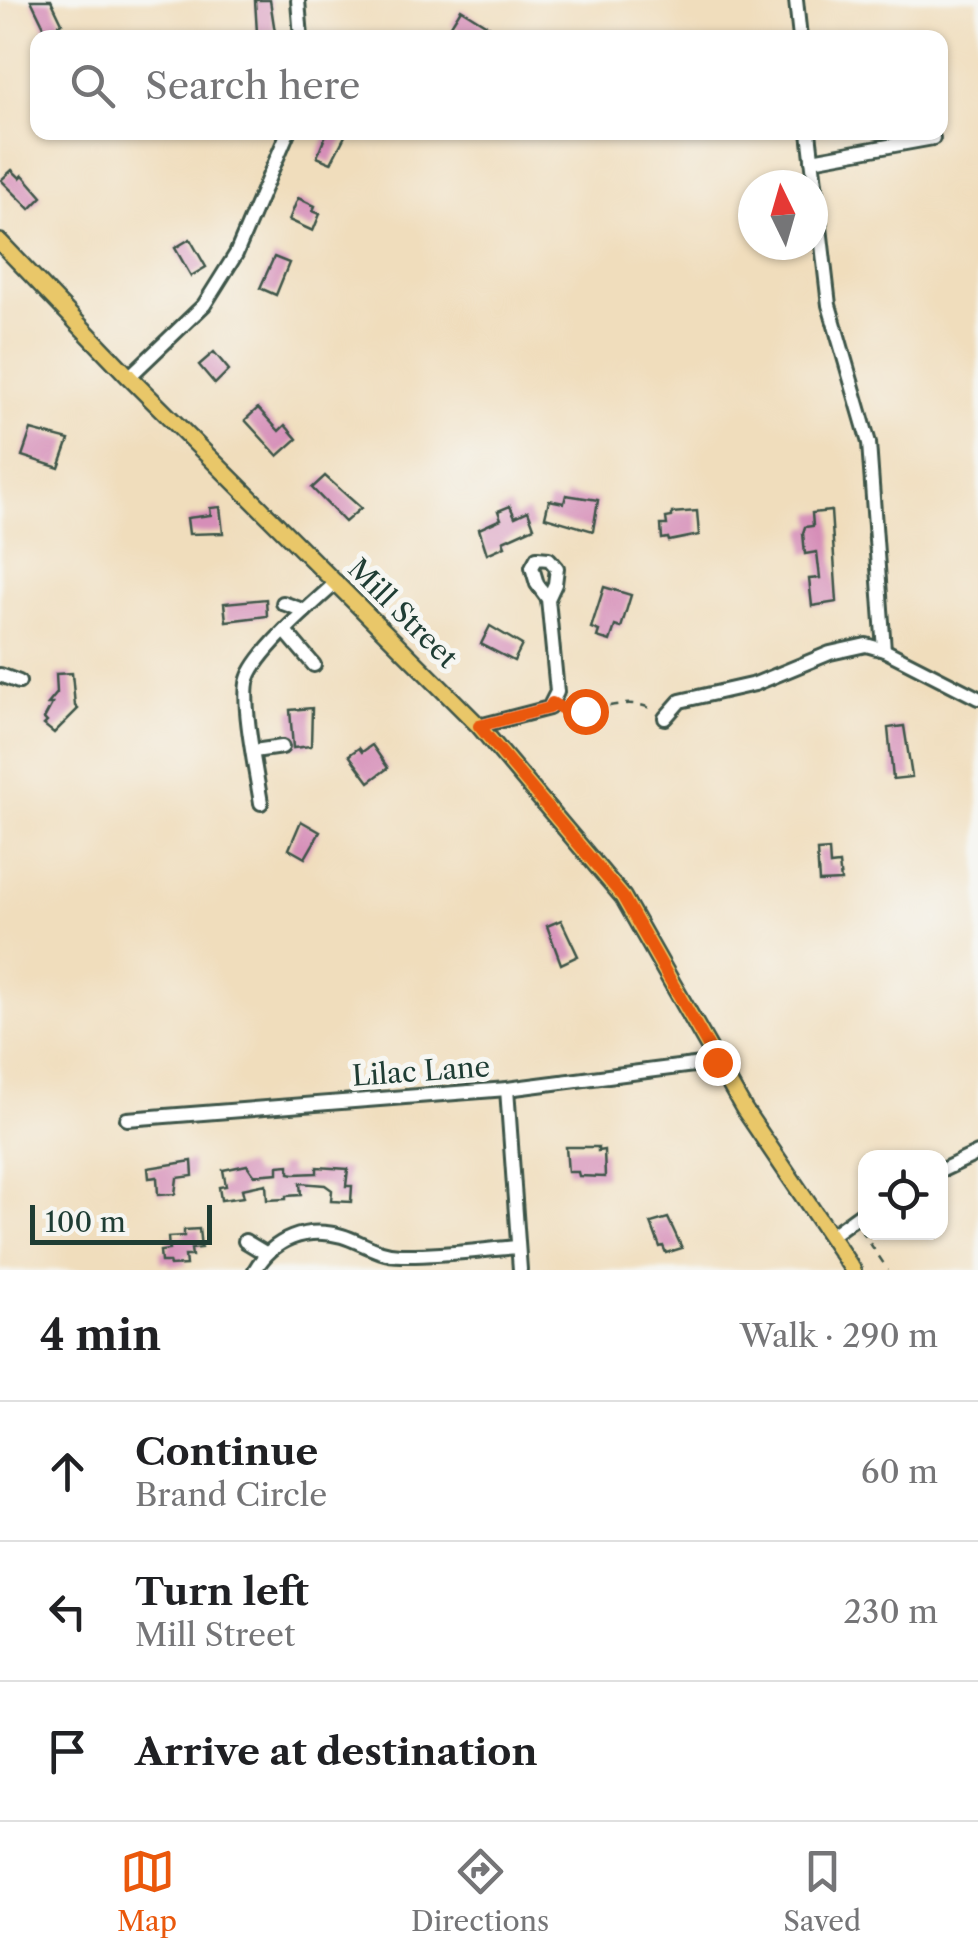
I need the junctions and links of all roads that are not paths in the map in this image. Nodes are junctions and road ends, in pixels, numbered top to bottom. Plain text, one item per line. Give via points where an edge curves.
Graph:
1 (298, 0) edge
2 (796, 0) edge
3 (300, 30) edge
4 (799, 30) edge
5 (285, 140) edge
6 (810, 140) edge
7 (922, 140) edge
8 (812, 160) junction
9 (0, 242) edge
10 (129, 377) junction
11 (336, 582) junction
12 (548, 599) dead end
13 (283, 603) dead end
14 (305, 610) junction
15 (285, 631) junction
16 (884, 650) junction
17 (314, 665) dead end
18 (0, 675) edge
19 (19, 682) dead end
20 (978, 698) edge
21 (665, 718) road end
22 (479, 726) junction
23 (282, 747) dead end
24 (254, 751) junction
25 (261, 803) dead end
26 (717, 1062) junction
27 (508, 1089) junction
28 (127, 1119) dead end
29 (978, 1153) edge
30 (948, 1167) edge
31 (858, 1215) edge
32 (830, 1236) junction
33 (245, 1241) dead end
34 (518, 1247) junction
35 (265, 1253) junction
36 (255, 1270) edge
37 (520, 1270) edge
38 (853, 1270) edge

1 - 3 street
2 - 4 street
5 - 10 street via 236,254 204,306
6 - 8 street
7 - 8 street
8 - 16 street via 829,305 869,443
9 - 10 main road, Mill Street
10 - 11 main road, Mill Street
11 - 14 street
11 - 22 main road, Mill Street
12 - 22 street via 557,692 552,703
13 - 14 street
14 - 15 street
15 - 17 street
15 - 24 street via 248,679
16 - 20 street
16 - 21 street via 830,653 755,684 680,702
18 - 19 street
22 - 26 main road, Mill Street via 623,897
23 - 24 street
24 - 25 street
26 - 27 street, Lilac Lane
26 - 32 main road, Mill Street
27 - 28 street, Lilac Lane
27 - 34 street
29 - 30 street
31 - 32 street
32 - 38 main road, Mill Street
33 - 35 street
34 - 35 street via 398,1255 343,1236 300,1234
34 - 37 street
35 - 36 street

